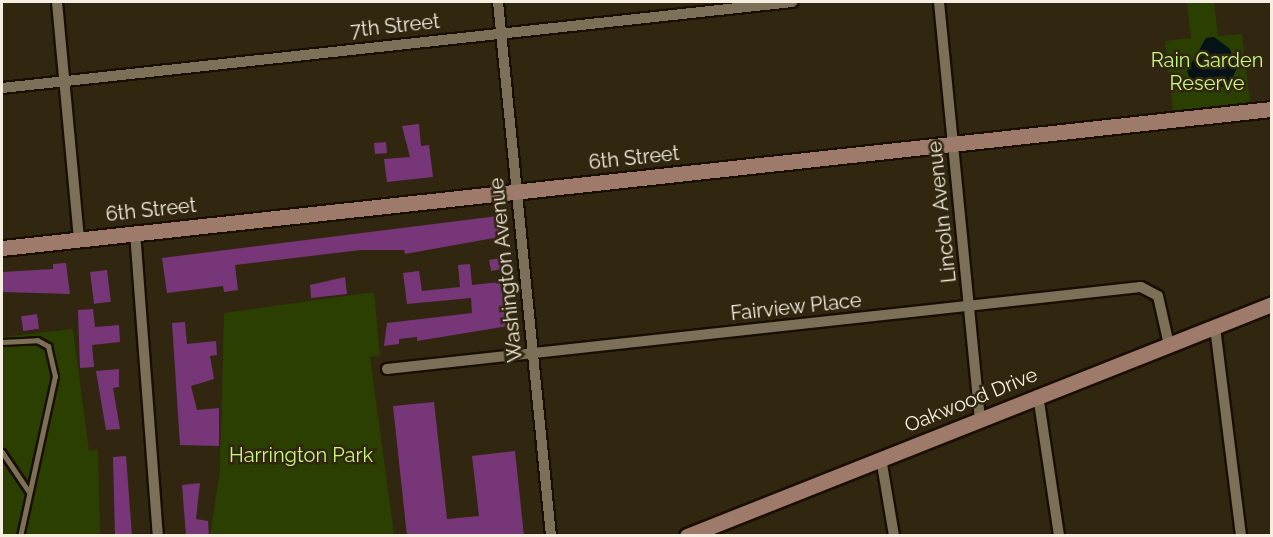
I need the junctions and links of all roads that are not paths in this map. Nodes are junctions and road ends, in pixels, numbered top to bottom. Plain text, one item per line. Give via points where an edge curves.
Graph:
1 (57, 2) edge
2 (498, 2) edge
3 (792, 2) edge
4 (939, 2) edge
5 (502, 33) junction
6 (65, 81) junction
7 (2, 88) edge
8 (1272, 109) edge
9 (952, 143) junction
10 (516, 191) junction
11 (135, 232) junction
12 (79, 239) junction
13 (2, 248) edge
14 (1272, 304) edge
15 (970, 306) junction
16 (1215, 327) junction
17 (2, 342) edge
18 (1169, 345) junction
19 (533, 354) junction
20 (387, 369) dead end
21 (1038, 395) junction
22 (980, 419) junction
23 (2, 452) edge
24 (881, 458) junction
25 (30, 494) junction
26 (20, 536) edge
27 (158, 536) edge
28 (551, 536) edge
29 (687, 536) edge
30 (894, 536) edge
31 (1059, 536) edge
32 (1241, 536) edge

1 - 6 street
2 - 5 street, Washington Avenue
3 - 5 street, 7th Street
4 - 9 street, Lincoln Avenue
5 - 6 street, 7th Street
5 - 10 street, Washington Avenue
6 - 7 street, 7th Street
6 - 12 street
8 - 9 street, 6th Street
9 - 10 street, 6th Street
9 - 15 street, Lincoln Avenue
10 - 11 street, 6th Street
10 - 19 street, Washington Avenue
11 - 12 street, 6th Street
11 - 27 street
12 - 13 street, 6th Street
14 - 16 street, Oakwood Drive
15 - 18 street, Fairview Place via 1141,287 1158,296
15 - 19 street, Fairview Place
15 - 22 street, Lincoln Avenue
16 - 18 street, Oakwood Drive
16 - 32 street
17 - 25 lane via 37,340 53,355 52,395
18 - 21 street, Oakwood Drive
19 - 20 street, Fairview Place
19 - 28 street, Washington Avenue
21 - 22 street, Oakwood Drive
21 - 31 street
22 - 24 street, Oakwood Drive
23 - 25 lane
24 - 29 street, Oakwood Drive
24 - 30 street
25 - 26 lane

